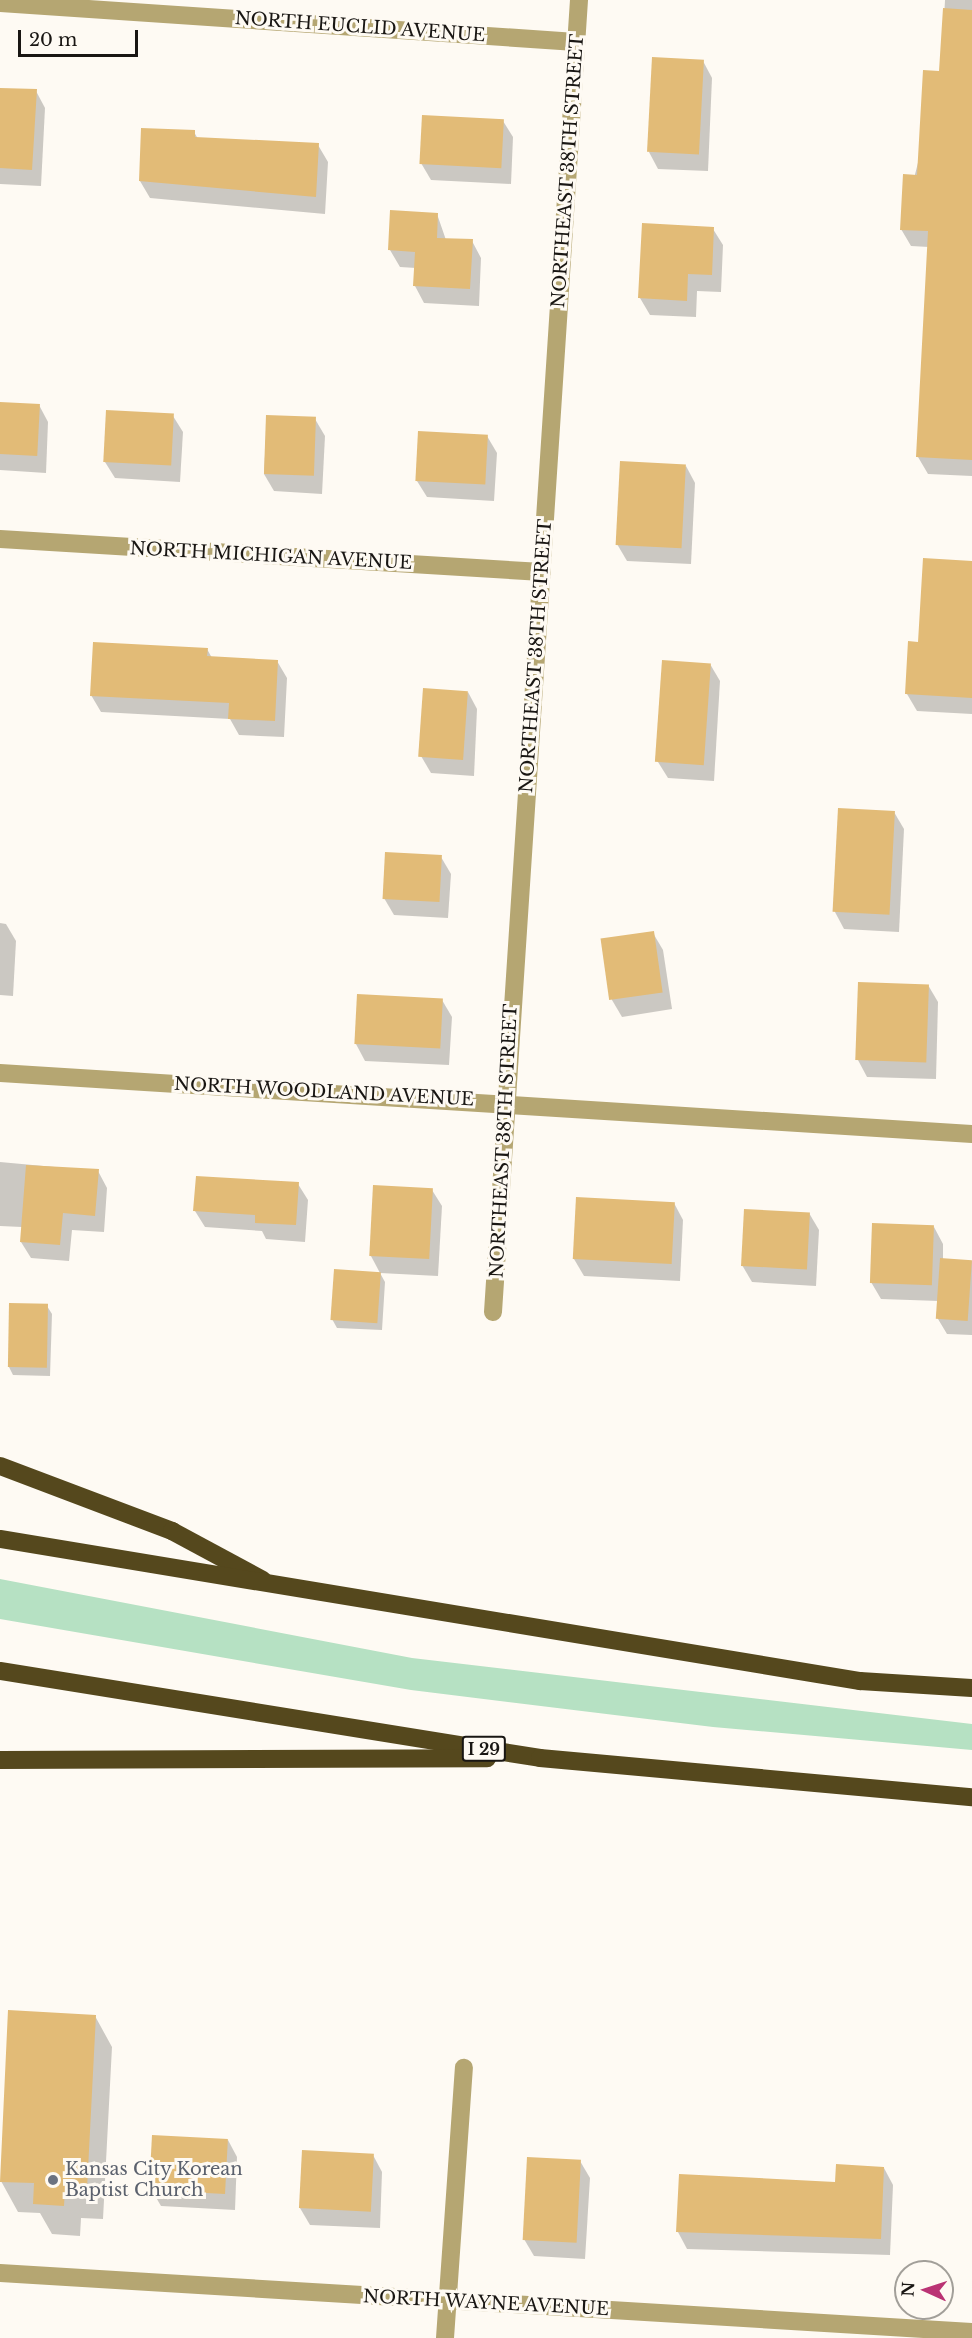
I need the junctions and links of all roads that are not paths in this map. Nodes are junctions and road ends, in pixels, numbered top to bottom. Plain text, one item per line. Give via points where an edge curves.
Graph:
1 (579, 0) edge
2 (0, 3) edge
3 (576, 42) junction
4 (0, 539) edge
5 (542, 572) junction
6 (0, 1073) edge
7 (505, 1102) junction
8 (972, 1134) edge
9 (493, 1312) dead end
10 (0, 1466) edge
11 (0, 1539) edge
12 (278, 1587) junction
13 (0, 1671) edge
14 (972, 1688) edge
15 (540, 1758) junction
16 (0, 1760) edge
17 (972, 1797) edge
18 (464, 2068) dead end
19 (0, 2273) edge
20 (448, 2300) junction
21 (972, 2332) edge
22 (446, 2338) edge

1 - 3 street, NORTHEAST 38TH STREET
2 - 3 street, NORTH EUCLID AVENUE
3 - 5 street, NORTHEAST 38TH STREET
4 - 5 street, NORTH MICHIGAN AVENUE
5 - 7 street, NORTHEAST 38TH STREET
6 - 7 street, NORTH WOODLAND AVENUE
7 - 8 street, NORTH WOODLAND AVENUE
7 - 9 street, NORTHEAST 38TH STREET
10 - 12 highway via 172,1531
11 - 12 highway
12 - 14 highway via 860,1681
13 - 15 highway, I 29
15 - 16 highway
15 - 17 highway, I 29
18 - 20 street
19 - 20 street, NORTH WAYNE AVENUE
20 - 21 street, NORTH WAYNE AVENUE
20 - 22 street

